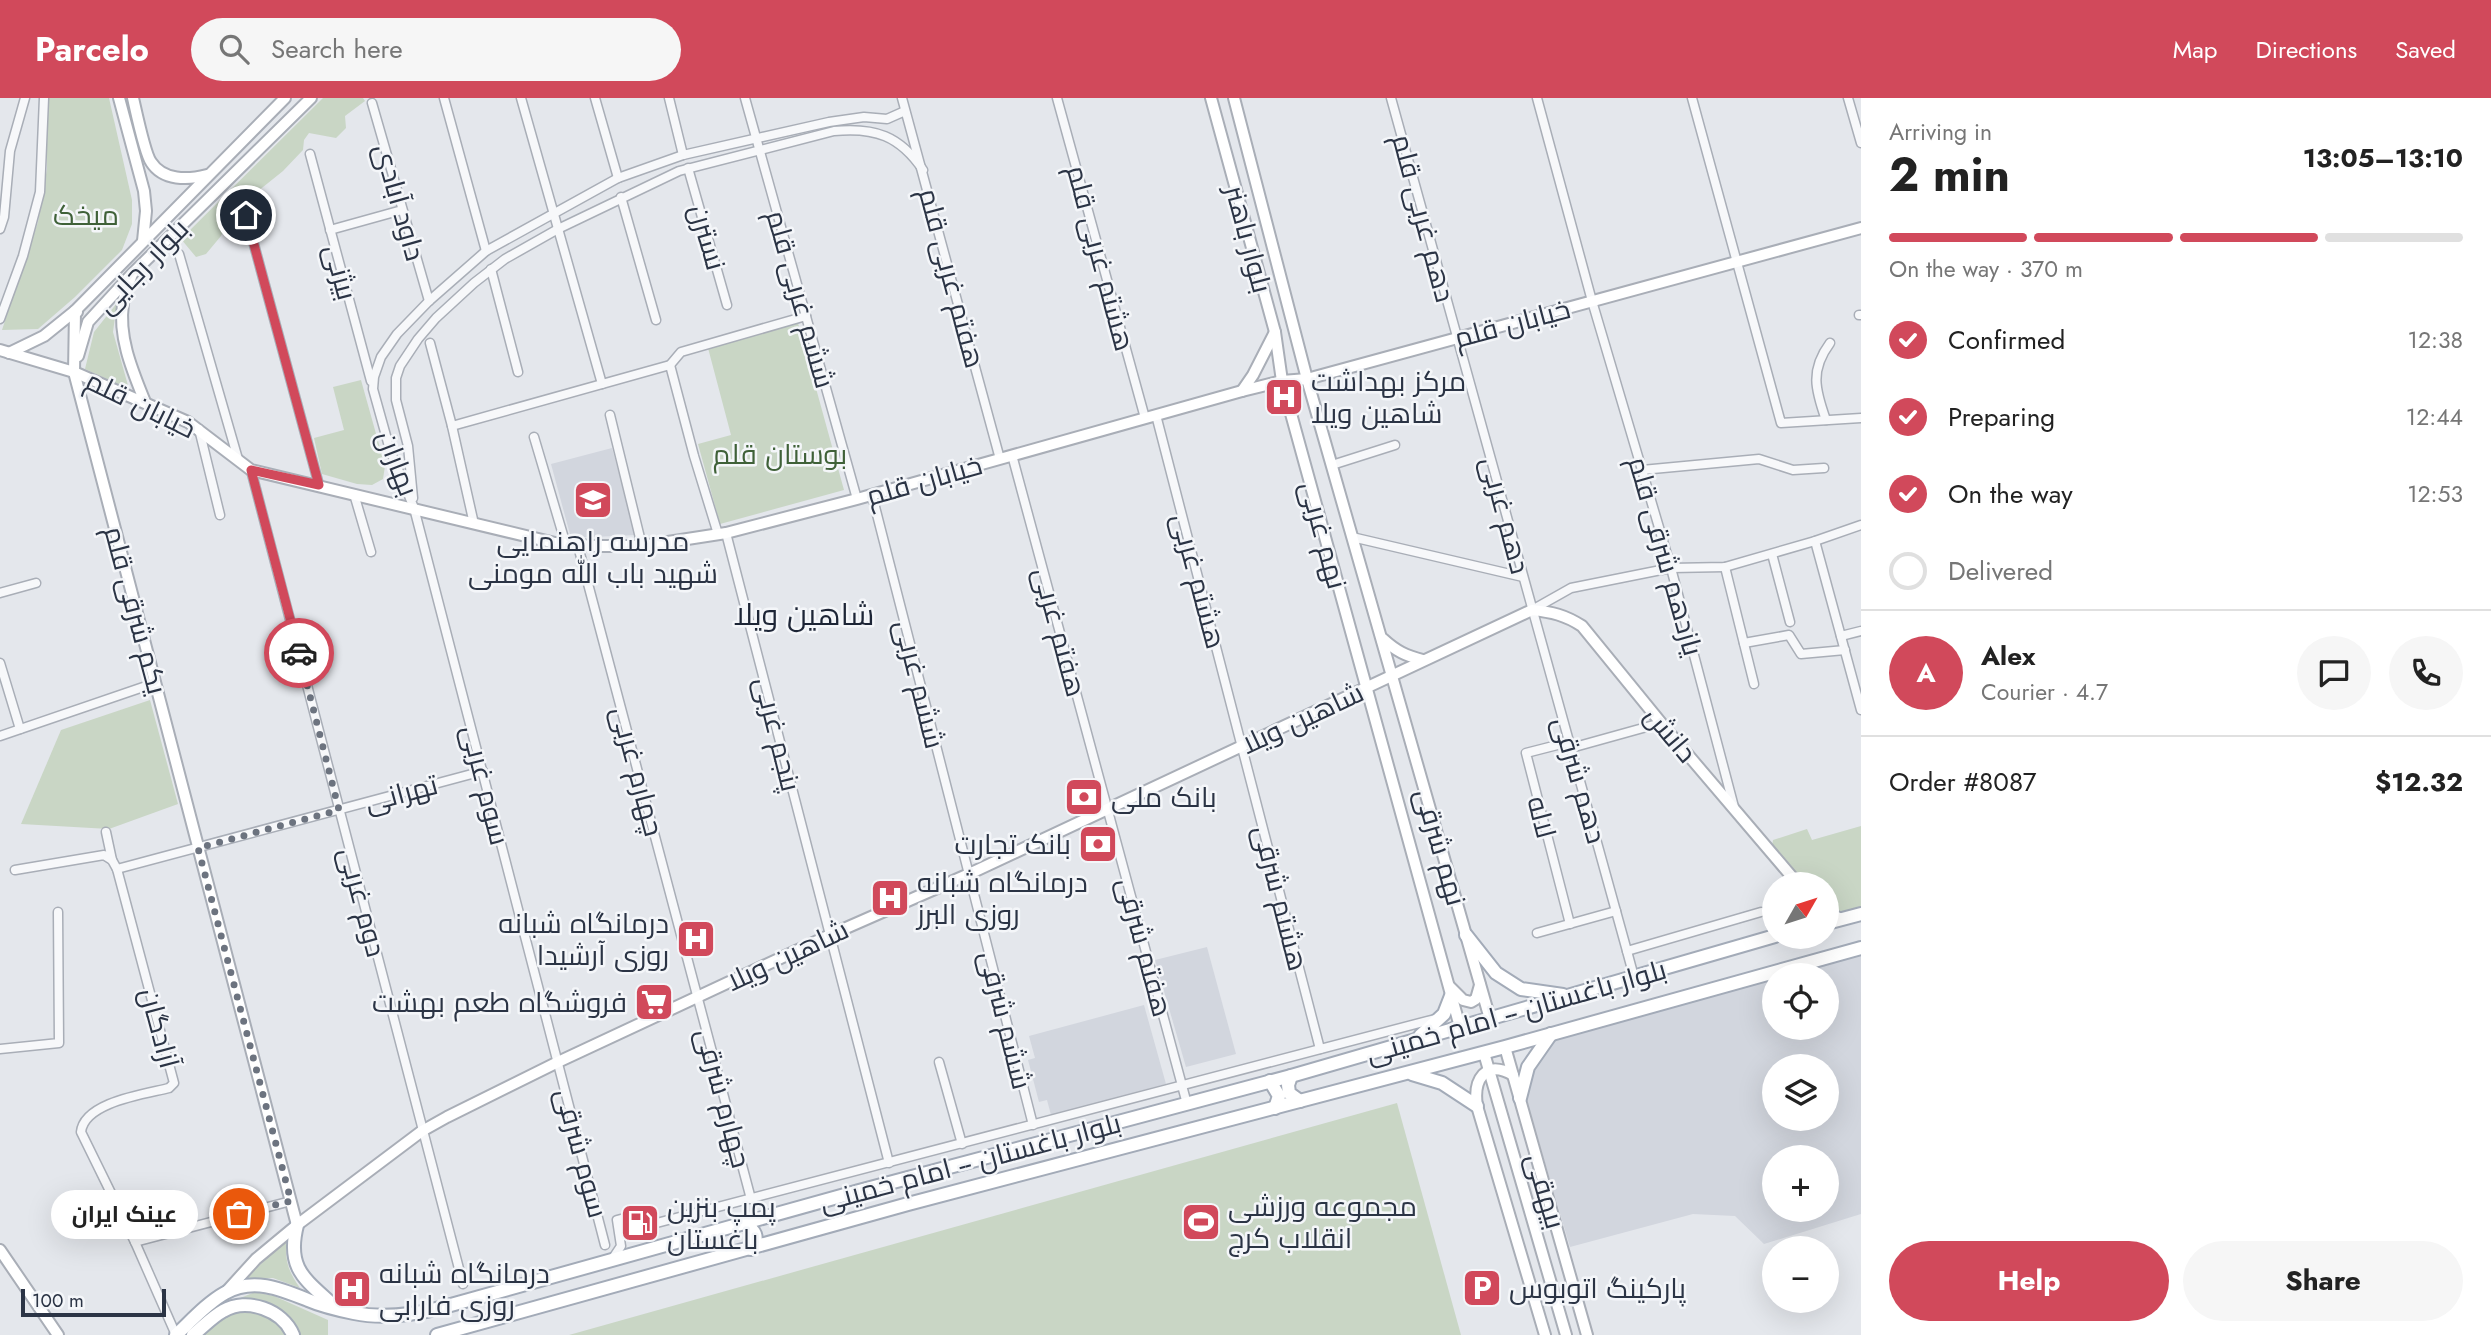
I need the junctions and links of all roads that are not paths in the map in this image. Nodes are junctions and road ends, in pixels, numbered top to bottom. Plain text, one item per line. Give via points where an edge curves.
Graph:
1 (25, 98) edge
2 (44, 98) edge
3 (119, 98) edge
4 (132, 98) edge
5 (285, 98) edge
6 (311, 98) edge
7 (444, 98) edge
8 (521, 98) edge
9 (595, 98) edge
10 (669, 98) edge
11 (745, 98) edge
12 (902, 98) edge
13 (1056, 98) edge
14 (1210, 98) edge
15 (1234, 98) edge
16 (1391, 98) edge
17 (1537, 98) edge
18 (1692, 98) edge
19 (1848, 98) edge
20 (372, 103) dead end
21 (905, 111) junction
22 (755, 137) junction
23 (1861, 143) edge
24 (759, 151) junction
25 (310, 155) dead end
26 (683, 155) junction
27 (688, 168) junction
28 (923, 170) junction
29 (210, 175) junction
30 (618, 178) junction
31 (621, 197) junction
32 (402, 210) junction
33 (554, 212) junction
34 (246, 215) dead end
35 (1861, 228) edge
36 (0, 229) edge
37 (558, 229) junction
38 (330, 230) junction
39 (143, 241) junction
40 (486, 251) junction
41 (178, 254) dead end
42 (1737, 262) junction
43 (491, 269) junction
44 (133, 273) junction
45 (0, 288) edge
46 (10, 292) junction
47 (429, 301) junction
48 (1592, 302) junction
49 (727, 305) dead end
50 (75, 311) junction
51 (806, 316) junction
52 (0, 320) edge
53 (656, 320) dead end
54 (88, 322) junction
55 (1275, 332) junction
56 (1457, 338) junction
57 (430, 343) dead end
58 (1830, 343) dead end
59 (5, 352) edge
60 (670, 365) junction
61 (74, 372) junction
62 (518, 372) dead end
63 (1307, 379) junction
64 (1282, 381) junction
65 (602, 384) junction
66 (373, 389) junction
67 (1242, 391) junction
68 (145, 402) junction
69 (610, 415) dead end
70 (1150, 416) junction
71 (1861, 418) edge
72 (1826, 420) junction
73 (452, 426) junction
74 (199, 429) junction
75 (534, 437) dead end
76 (1395, 445) dead end
77 (408, 446) junction
78 (390, 450) junction
79 (1012, 455) junction
80 (1000, 459) junction
81 (239, 462) junction
82 (1332, 465) junction
83 (1824, 468) dead end
84 (251, 470) junction
85 (1642, 470) junction
86 (319, 485) junction
87 (354, 494) junction
88 (872, 495) junction
89 (857, 499) junction
90 (414, 508) junction
91 (220, 515) dead end
92 (474, 524) junction
93 (1861, 525) edge
94 (722, 533) junction
95 (1352, 537) junction
96 (1815, 541) junction
97 (566, 545) junction
98 (578, 546) junction
99 (642, 546) junction
100 (370, 552) dead end
101 (1772, 554) junction
102 (1725, 567) junction
103 (1671, 568) junction
104 (1523, 576) junction
105 (36, 583) dead end
106 (0, 593) edge
107 (1532, 610) junction
108 (1790, 622) dead end
109 (1861, 631) edge
110 (1380, 636) junction
111 (1841, 636) junction
112 (1744, 643) junction
113 (1845, 650) junction
114 (1423, 660) junction
115 (0, 663) edge
116 (1861, 671) edge
117 (1851, 672) junction
118 (1392, 676) junction
119 (155, 683) junction
120 (1754, 684) dead end
121 (1367, 688) junction
122 (1861, 710) edge
123 (1661, 723) junction
124 (20, 729) junction
125 (0, 736) edge
126 (1570, 745) junction
127 (1241, 747) junction
128 (483, 771) junction
129 (1107, 809) junction
130 (339, 810) junction
131 (1736, 812) junction
132 (106, 832) dead end
133 (198, 848) junction
134 (108, 857) junction
135 (117, 869) junction
136 (15, 870) dead end
137 (1786, 872) edge
138 (969, 874) junction
139 (1616, 911) junction
140 (58, 912) dead end
141 (1761, 912) dead end
142 (1861, 914) edge
143 (1839, 918) edge
144 (1842, 919) junction
145 (1839, 920) edge
146 (1570, 924) junction
147 (1537, 933) dead end
148 (830, 935) junction
149 (1466, 935) junction
150 (1762, 940) edge
151 (1861, 948) edge
152 (1627, 951) junction
153 (1634, 977) junction
154 (1480, 984) junction
155 (1450, 990) junction
156 (1570, 996) junction
157 (697, 997) junction
158 (1441, 1018) junction
159 (1490, 1018) junction
160 (1460, 1027) junction
161 (1551, 1034) junction
162 (1411, 1041) junction
163 (1505, 1047) junction
164 (0, 1049) edge
165 (1320, 1049) junction
166 (1484, 1053) junction
167 (558, 1062) junction
168 (939, 1062) dead end
169 (1490, 1071) junction
170 (1408, 1073) junction
171 (1514, 1075) junction
172 (1291, 1076) junction
173 (1270, 1081) junction
174 (1182, 1086) junction
175 (1520, 1098) junction
176 (1300, 1101) junction
177 (1187, 1104) junction
178 (1476, 1106) junction
179 (1275, 1108) junction
180 (1033, 1125) junction
181 (422, 1131) junction
182 (962, 1144) junction
183 (889, 1163) junction
184 (855, 1172) junction
185 (859, 1191) junction
186 (751, 1199) junction
187 (291, 1201) junction
188 (781, 1213) junction
189 (744, 1223) junction
190 (297, 1225) junction
191 (788, 1238) junction
192 (135, 1242) junction
193 (606, 1245) dead end
194 (751, 1249) junction
195 (0, 1250) edge
196 (611, 1261) junction
197 (463, 1284) dead end
198 (226, 1292) junction
199 (337, 1309) junction
200 (58, 1335) edge
201 (176, 1335) edge
202 (193, 1335) edge
203 (293, 1335) edge
204 (437, 1335) edge
205 (1545, 1335) edge
206 (1566, 1335) edge
207 (1587, 1335) edge

1 - 36 street via 10,151
2 - 46 street via 40,192
3 - 39 street via 145,191
4 - 29 street via 151,162 176,178
5 - 29 street, بلوار رجایی
6 - 44 street, بلوار رجایی
7 - 40 street
8 - 33 street
9 - 30 street
10 - 26 street
11 - 22 street, ششم غربی قلم
12 - 21 street, هفتم غربی قلم
13 - 70 street, هشتم غربی قلم
14 - 55 street, بلوار باهنر
15 - 63 street, بلوار باهنر
16 - 56 street, دهم غربی قلم
17 - 48 street, یازدهم شرقی قلم
18 - 42 street
19 - 23 street
20 - 32 street, داود آبادی
21 - 22 street via 887,120 853,118
21 - 28 street, هفتم غربی قلم
22 - 24 street, ششم غربی قلم
22 - 26 street
24 - 27 street, بهاران
24 - 28 street, بهاران via 834,131 875,132 901,143
24 - 51 street, ششم غربی قلم
25 - 38 street, بیژنی
26 - 30 street
27 - 31 street, بهاران
27 - 49 street, نسترن
28 - 80 street, هفتم غربی قلم
29 - 39 street, بلوار رجایی
30 - 33 street
31 - 37 street, بهاران
31 - 53 street
32 - 38 street
32 - 47 street, داود آبادی
33 - 37 street
33 - 40 street
34 - 86 street
35 - 42 street, خیابان قلم
37 - 43 street, بهاران
37 - 65 street
38 - 66 street, بیژنی
39 - 50 street, بلوار رجایی
40 - 47 street
41 - 81 street
42 - 48 street, خیابان قلم
42 - 72 street via 1781,423
43 - 62 street
43 - 77 street, بهاران via 436,318 400,366 396,400
44 - 54 street, بلوار رجایی
44 - 68 street via 122,303 122,332
45 - 46 street
46 - 52 street
47 - 66 street via 381,357
48 - 56 street, خیابان قلم
48 - 85 street, یازدهم شرقی قلم
50 - 54 street
50 - 59 street via 44,336
50 - 61 street, بلوار رجایی
51 - 60 street via 681,352
51 - 89 street, ششم غربی قلم
54 - 61 street, بلوار رجایی
55 - 64 street, بلوار باهنر
55 - 67 street
56 - 63 street, خیابان قلم
56 - 104 street, دهم غربی
57 - 73 street
58 - 72 street via 1818,360 1816,393
59 - 61 street, خیابان قلم
60 - 65 street
60 - 94 street, پنجم غربی via 694,456
61 - 68 street, خیابان قلم
61 - 119 street, یکم شرقی قلم
63 - 64 street, خیابان قلم
63 - 82 street, نهم غربی
64 - 67 street, خیابان قلم
64 - 121 street, نهم غربی
65 - 73 street
66 - 78 street, بهاران
67 - 70 street, خیابان قلم
68 - 74 street, خیابان قلم
69 - 99 street
70 - 79 street, خیابان قلم
70 - 127 street, هشتم غربی
71 - 72 street
73 - 92 street
74 - 81 street, خیابان قلم
74 - 91 street
75 - 97 street
76 - 82 street
77 - 78 street via 401,456
77 - 90 street, بهاران
78 - 90 street, بهاران
79 - 80 street, خیابان قلم
79 - 129 street, هفتم غربی
80 - 88 street, خیابان قلم
81 - 84 street, خیابان قلم
82 - 95 street, نهم غربی
83 - 85 street via 1793,470 1759,459
84 - 86 street, خیابان قلم
84 - 130 street, دوم غربی
85 - 103 street, یازدهم شرقی قلم
86 - 87 street, خیابان قلم
87 - 90 street, خیابان قلم
87 - 100 street
88 - 89 street, خیابان قلم
88 - 138 street, ششم غربی
89 - 94 street, خیابان قلم
90 - 92 street, خیابان قلم
90 - 128 street, سوم غربی
92 - 97 street, خیابان قلم
93 - 96 street, شاهین ویلا
94 - 99 street, خیابان قلم
94 - 148 street, پنجم غربی
95 - 104 street
95 - 110 street, نهم غربی
96 - 101 street, شاهین ویلا
96 - 111 street
97 - 98 street, خیابان قلم
98 - 99 street, خیابان قلم
98 - 157 street, چهارم غربی
101 - 102 street, شاهین ویلا
101 - 108 street
102 - 103 street, شاهین ویلا
102 - 112 street
103 - 107 street, شاهین ویلا via 1571,587
103 - 131 street, یازدهم شرقی قلم
104 - 107 street, دهم غربی
105 - 106 street
107 - 114 street, شاهین ویلا
107 - 123 street, دانش via 1560,614 1582,626
107 - 126 street, دهم شرقی
109 - 111 street
110 - 114 street via 1394,650
110 - 118 street, نهم غربی
111 - 113 street
112 - 113 street via 1789,635 1801,654
112 - 120 street
113 - 117 street
114 - 118 street, شاهین ویلا
115 - 124 street
116 - 117 street
117 - 122 street
118 - 121 street, شاهین ویلا
118 - 149 street, نهم شرقی
119 - 124 street
119 - 133 street, یکم شرقی قلم
121 - 127 street, شاهین ویلا
121 - 155 street, نهم شرقی
123 - 126 street
123 - 131 street, دانش
124 - 125 street
126 - 139 street, دهم شرقی
126 - 146 street, لاله via 1525,753
127 - 129 street, شاهین ویلا
127 - 165 street, هشتم شرقی
128 - 130 street, تهرانی
128 - 167 street, سوم غربی
129 - 138 street, شاهین ویلا
129 - 174 street, هفتم شرقی
130 - 133 street, تهرانی
130 - 181 street, دوم غربی
131 - 137 street, دانش
132 - 134 street, آزادگان
133 - 135 street, تهرانی
133 - 187 street, یکم شرقی قلم
134 - 135 street, آزادگان
134 - 136 street
135 - 192 street, آزادگان via 174,1083 95,1110 83,1122 81,1132
138 - 148 street, شاهین ویلا
138 - 180 street, ششم شرقی
139 - 146 street
139 - 152 street, دهم شرقی
140 - 164 street via 59,1043
141 - 152 street
142 - 144 main road
143 - 144 street
144 - 145 main road
146 - 147 street
148 - 157 street, شاهین ویلا
148 - 183 street, پنجم غربی
149 - 154 street, نهم شرقی
149 - 156 main road via 1496,973 1521,989
150 - 153 main road, بلوار باغستان -- امام خمینی
151 - 161 main road, بلوار باغستان -- امام خمینی
152 - 153 street, دهم شرقی
153 - 156 main road, بلوار باغستان -- امام خمینی
154 - 155 street via 1471,1002
154 - 159 street, نهم شرقی
155 - 158 main road
155 - 160 street, نهم شرقی
156 - 159 main road, بلوار باغستان -- امام خمینی
157 - 167 street, شاهین ویلا
157 - 186 street, چهارم شرقی
158 - 162 main road
158 - 165 street
159 - 160 main road, بلوار باغستان -- امام خمینی
160 - 162 main road, بلوار باغستان -- امام خمینی
161 - 163 main road, بلوار باغستان -- امام خمینی
161 - 175 main road via 1528,1067
162 - 172 main road, بلوار باغستان -- امام خمینی
163 - 166 main road, بلوار باغستان -- امام خمینی
163 - 171 street, بیهقی
165 - 174 street
166 - 169 street, بیهقی
166 - 170 main road, بلوار باغستان -- امام خمینی
167 - 181 street, شاهین ویلا
167 - 193 street, سوم شرقی
168 - 182 street
169 - 171 street
169 - 178 street via 1476,1083
169 - 206 street, بیهقی
170 - 176 main road, بلوار باغستان -- امام خمینی
170 - 178 main road via 1442,1083
171 - 175 street, بیهقی
172 - 173 main road, بلوار باغستان -- امام خمینی
172 - 176 main road via 1289,1093
173 - 177 main road, بلوار باغستان -- امام خمینی
173 - 179 main road via 1279,1096
174 - 177 street, هفتم شرقی
174 - 180 street
175 - 207 street, بیهقی
176 - 179 main road, بلوار باغستان -- امام خمینی
177 - 185 main road, بلوار باغستان -- امام خمینی
178 - 205 street, بیهقی
179 - 191 main road, بلوار باغستان -- امام خمینی
180 - 182 street
181 - 190 street, شاهین ویلا
181 - 197 street, دوم غربی
182 - 183 street
183 - 184 street
184 - 185 street
184 - 186 street
185 - 188 main road, بلوار باغستان -- امام خمینی
186 - 196 street via 649,1225 636,1214 617,1220 621,1246
187 - 190 street, یکم شرقی قلم
187 - 192 street
188 - 189 main road, بلوار باغستان -- امام خمینی
188 - 191 main road via 778,1227
189 - 194 main road via 756,1235
189 - 196 main road, بلوار باغستان -- امام خمینی
190 - 198 street, شاهین ویلا
190 - 199 main road via 293,1253 297,1267
191 - 194 main road, بلوار باغستان -- امام خمینی
192 - 201 street
194 - 204 main road, بلوار باغستان -- امام خمینی
195 - 200 street
196 - 199 main road, بلوار باغستان -- امام خمینی via 414,1314 371,1316
198 - 199 main road, بلوار باغستان -- امام خمینی via 263,1285
198 - 201 main road, بلوار باغستان -- امام خمینی
202 - 203 main road via 222,1311 248,1306 274,1313

